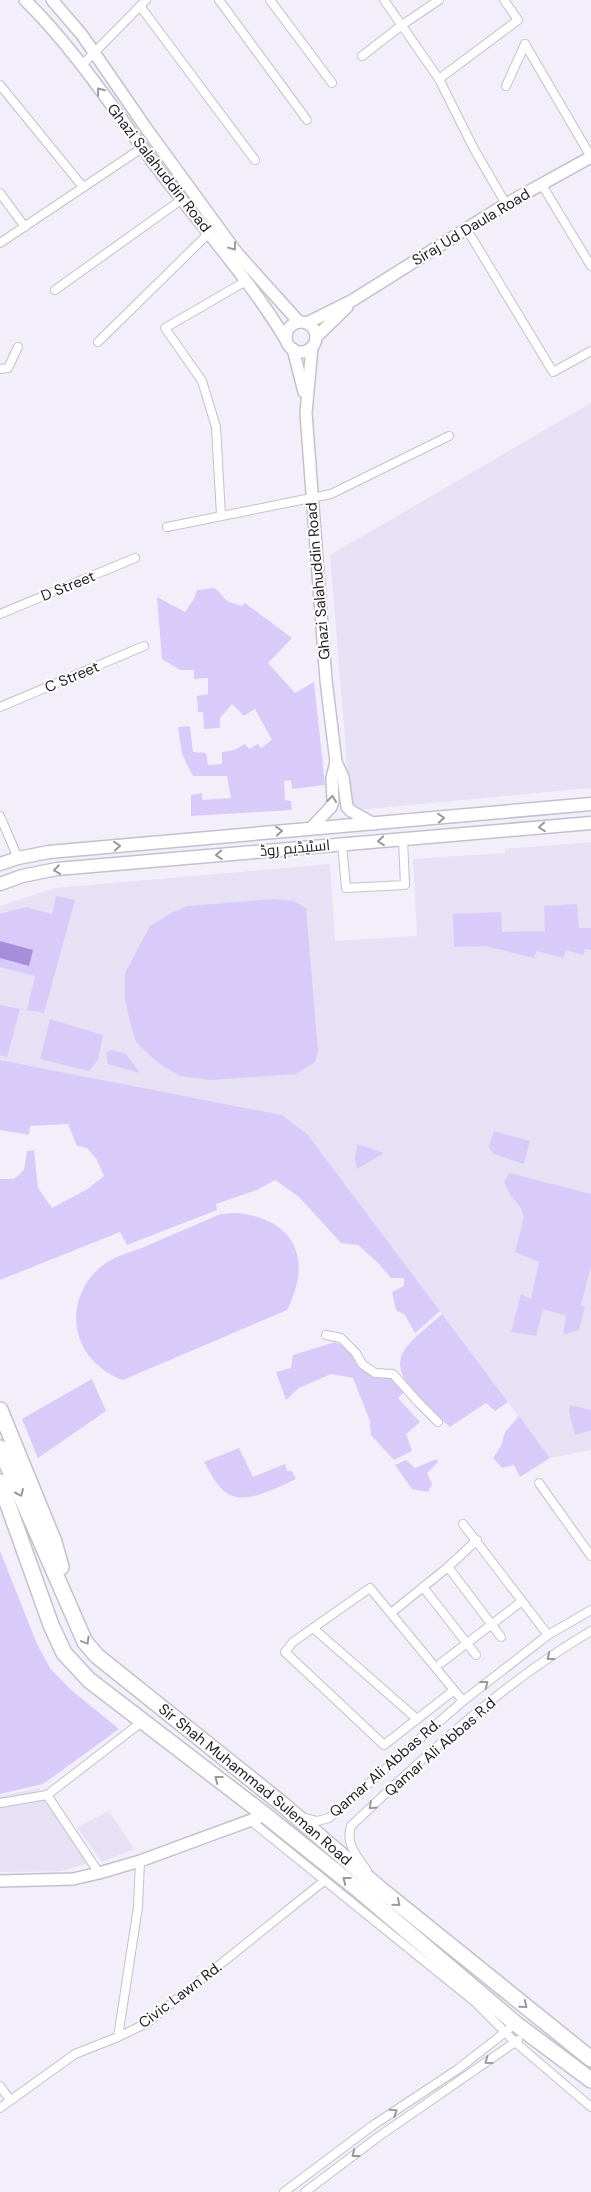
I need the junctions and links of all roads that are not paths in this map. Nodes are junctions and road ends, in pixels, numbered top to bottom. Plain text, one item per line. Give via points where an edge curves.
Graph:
1 (25, 0) edge
2 (219, 0) edge
3 (270, 0) edge
4 (385, 0) edge
5 (439, 0) edge
6 (504, 0) edge
7 (59, 2) edge
8 (143, 3) edge
9 (402, 25) junction
10 (94, 53) junction
11 (362, 56) dead end
12 (81, 66) junction
13 (439, 79) junction
14 (332, 83) dead end
15 (0, 86) edge
16 (506, 86) dead end
17 (307, 120) dead end
18 (142, 148) junction
19 (591, 157) edge
20 (255, 160) dead end
21 (542, 186) junction
22 (83, 188) junction
23 (0, 193) edge
24 (181, 200) junction
25 (506, 204) junction
26 (25, 227) junction
27 (466, 228) junction
28 (210, 233) junction
29 (0, 243) edge
30 (591, 266) edge
31 (246, 281) junction
32 (55, 290) dead end
33 (353, 300) junction
34 (303, 322) junction
35 (98, 342) dead end
36 (314, 342) junction
37 (290, 344) junction
38 (18, 346) dead end
39 (591, 351) edge
40 (0, 369) edge
41 (306, 399) junction
42 (449, 436) dead end
43 (311, 497) junction
44 (221, 515) junction
45 (167, 527) dead end
46 (135, 558) dead end
47 (0, 614) edge
48 (144, 646) dead end
49 (0, 707) edge
50 (336, 762) junction
51 (591, 804) edge
52 (0, 816) edge
53 (591, 823) edge
54 (374, 824) junction
55 (311, 828) junction
56 (403, 839) junction
57 (342, 844) junction
58 (18, 858) junction
59 (0, 864) edge
60 (0, 884) edge
61 (326, 1336) dead end
62 (0, 1410) edge
63 (438, 1422) dead end
64 (0, 1448) edge
65 (0, 1482) edge
66 (540, 1483) dead end
67 (0, 1506) edge
68 (463, 1524) dead end
69 (477, 1540) junction
70 (591, 1556) edge
71 (448, 1567) junction
72 (423, 1587) junction
73 (522, 1601) junction
74 (591, 1610) edge
75 (391, 1613) junction
76 (74, 1616) junction
77 (51, 1624) junction
78 (491, 1625) junction
79 (313, 1628) junction
80 (591, 1631) edge
81 (548, 1635) junction
82 (502, 1637) dead end
83 (467, 1643) junction
84 (476, 1655) dead end
85 (441, 1663) dead end
86 (453, 1691) junction
87 (463, 1701) junction
88 (417, 1718) junction
89 (143, 1721) junction
90 (433, 1728) junction
91 (445, 1739) junction
92 (47, 1795) junction
93 (0, 1803) edge
94 (265, 1815) junction
95 (295, 1815) junction
96 (250, 1820) junction
97 (140, 1861) junction
98 (100, 1873) junction
99 (0, 1881) edge
100 (324, 1881) junction
101 (379, 1888) junction
102 (516, 2032) junction
103 (118, 2037) junction
104 (559, 2055) junction
105 (591, 2058) edge
106 (591, 2080) edge
107 (0, 2086) edge
108 (591, 2089) edge
109 (10, 2100) junction
110 (591, 2107) edge
111 (0, 2108) edge
112 (284, 2192) edge
113 (305, 2192) edge

1 - 12 main road, Ghazi Salahuddin Road
2 - 17 street
3 - 14 street
4 - 9 street
5 - 9 street
6 - 13 street via 518,20
7 - 10 main road, Ghazi Salahuddin Road
8 - 10 street
8 - 20 street
9 - 11 street
9 - 13 street
10 - 12 street
10 -> 34 main road, Ghazi Salahuddin Road via 237,253
18 -> 12 main road, Ghazi Salahuddin Road
13 - 25 street
15 - 22 street
16 - 19 street via 525,44
18 - 22 street
18 - 24 main road, Ghazi Salahuddin Road
19 - 21 main road, Siraj Ud Daula Road
21 - 25 main road, Siraj Ud Daula Road
21 - 30 street
22 - 26 street
23 - 26 street
24 - 28 main road, Ghazi Salahuddin Road
24 - 32 street
25 - 27 main road, Siraj Ud Daula Road
26 - 29 street
27 - 33 main road, Siraj Ud Daula Road
27 - 39 street via 553,372
28 - 31 main road, Ghazi Salahuddin Road
28 - 35 street
31 - 37 main road, Ghazi Salahuddin Road
31 - 44 street via 165,328 202,381 216,427
33 - 34 main road, Siraj Ud Daula Road
33 - 36 main road, Siraj Ud Daula Road
34 - 36 main road via 313,327
34 - 37 main road via 289,328
36 - 37 main road via 306,351 299,352
36 - 41 main road, Ghazi Salahuddin Road
37 - 41 main road, Ghazi Salahuddin Road
38 - 40 street via 8,368
41 - 43 main road, Ghazi Salahuddin Road
42 - 43 street via 331,494
43 - 44 street
43 - 50 main road, Ghazi Salahuddin Road
44 - 45 street
46 - 47 street, D Street
48 - 49 street, C Street
50 - 54 main road, Ghazi Salahuddin Road via 343,777 347,807
55 -> 50 main road, Ghazi Salahuddin Road via 328,812 333,801 332,778
54 -> 51 main road, اسٹیڈیم روڈ
52 - 58 street
53 -> 56 main road, اسٹیڈیم روڈ
54 - 55 main road, اسٹیڈیم روڈ
58 -> 55 main road, اسٹیڈیم روڈ via 49,852
56 -> 57 main road, اسٹیڈیم روڈ
56 - 57 street via 405,885 346,888
57 -> 60 main road, اسٹیڈیم روڈ via 58,869
58 - 59 main road, اسٹیڈیم روڈ
61 - 63 street via 341,1338 362,1364 375,1373 393,1374
62 - 76 highway via 54,1542
64 -> 76 highway, Sir Shah Muhammad Suleman Road
65 - 77 highway, Sir Shah Muhammad Suleman Road
66 - 70 street
67 - 77 highway
68 - 69 street
69 - 71 street
69 - 73 street
71 - 72 street
71 - 78 street
72 - 75 street
72 - 83 street
73 - 78 street
73 - 81 street
74 - 81 street, Qamar Ali Abbas Rd.
75 - 79 street via 370,1588
75 - 86 street
76 -> 95 highway, Sir Shah Muhammad Suleman Road via 85,1642 97,1656
77 - 89 highway, Sir Shah Muhammad Suleman Road via 64,1653 77,1668
78 - 82 street
78 - 83 street
79 - 88 street
79 - 88 street via 285,1652 384,1745
80 -> 91 street, Qamar Ali Abbas R.d via 558,1651
87 -> 81 street, Qamar Ali Abbas Rd.
83 - 84 street
83 - 85 street
86 - 87 street
86 - 88 street
87 - 90 street, Qamar Ali Abbas Rd.
89 - 92 street
94 -> 89 highway, Sir Shah Muhammad Suleman Road
90 - 91 street
90 - 95 street, Qamar Ali Abbas Rd. via 329,1818 317,1821
91 -> 101 street, Qamar Ali Abbas R.d via 351,1826 348,1836 351,1848
92 - 93 street
92 - 98 street
94 - 96 main road
102 -> 94 highway, Sir Shah Muhammad Suleman Road via 360,1891
95 - 101 highway, Sir Shah Muhammad Suleman Road
96 - 97 main road
96 - 100 street
97 - 98 main road
97 - 103 street via 138,1907
98 - 99 main road via 73,1879
100 - 102 street
100 - 103 street, Civic Lawn Rd. via 147,2023
101 -> 105 highway, Sir Shah Muhammad Suleman Road
102 - 104 highway, Sir Shah Muhammad Suleman Road
102 - 110 street
112 -> 102 street via 372,2126
102 -> 113 street
103 - 109 street, Civic Lawn Rd. via 75,2054
104 - 106 highway, Sir Shah Muhammad Suleman Road
104 - 108 highway
107 - 109 street
109 - 111 street, Civic Lawn Rd.

